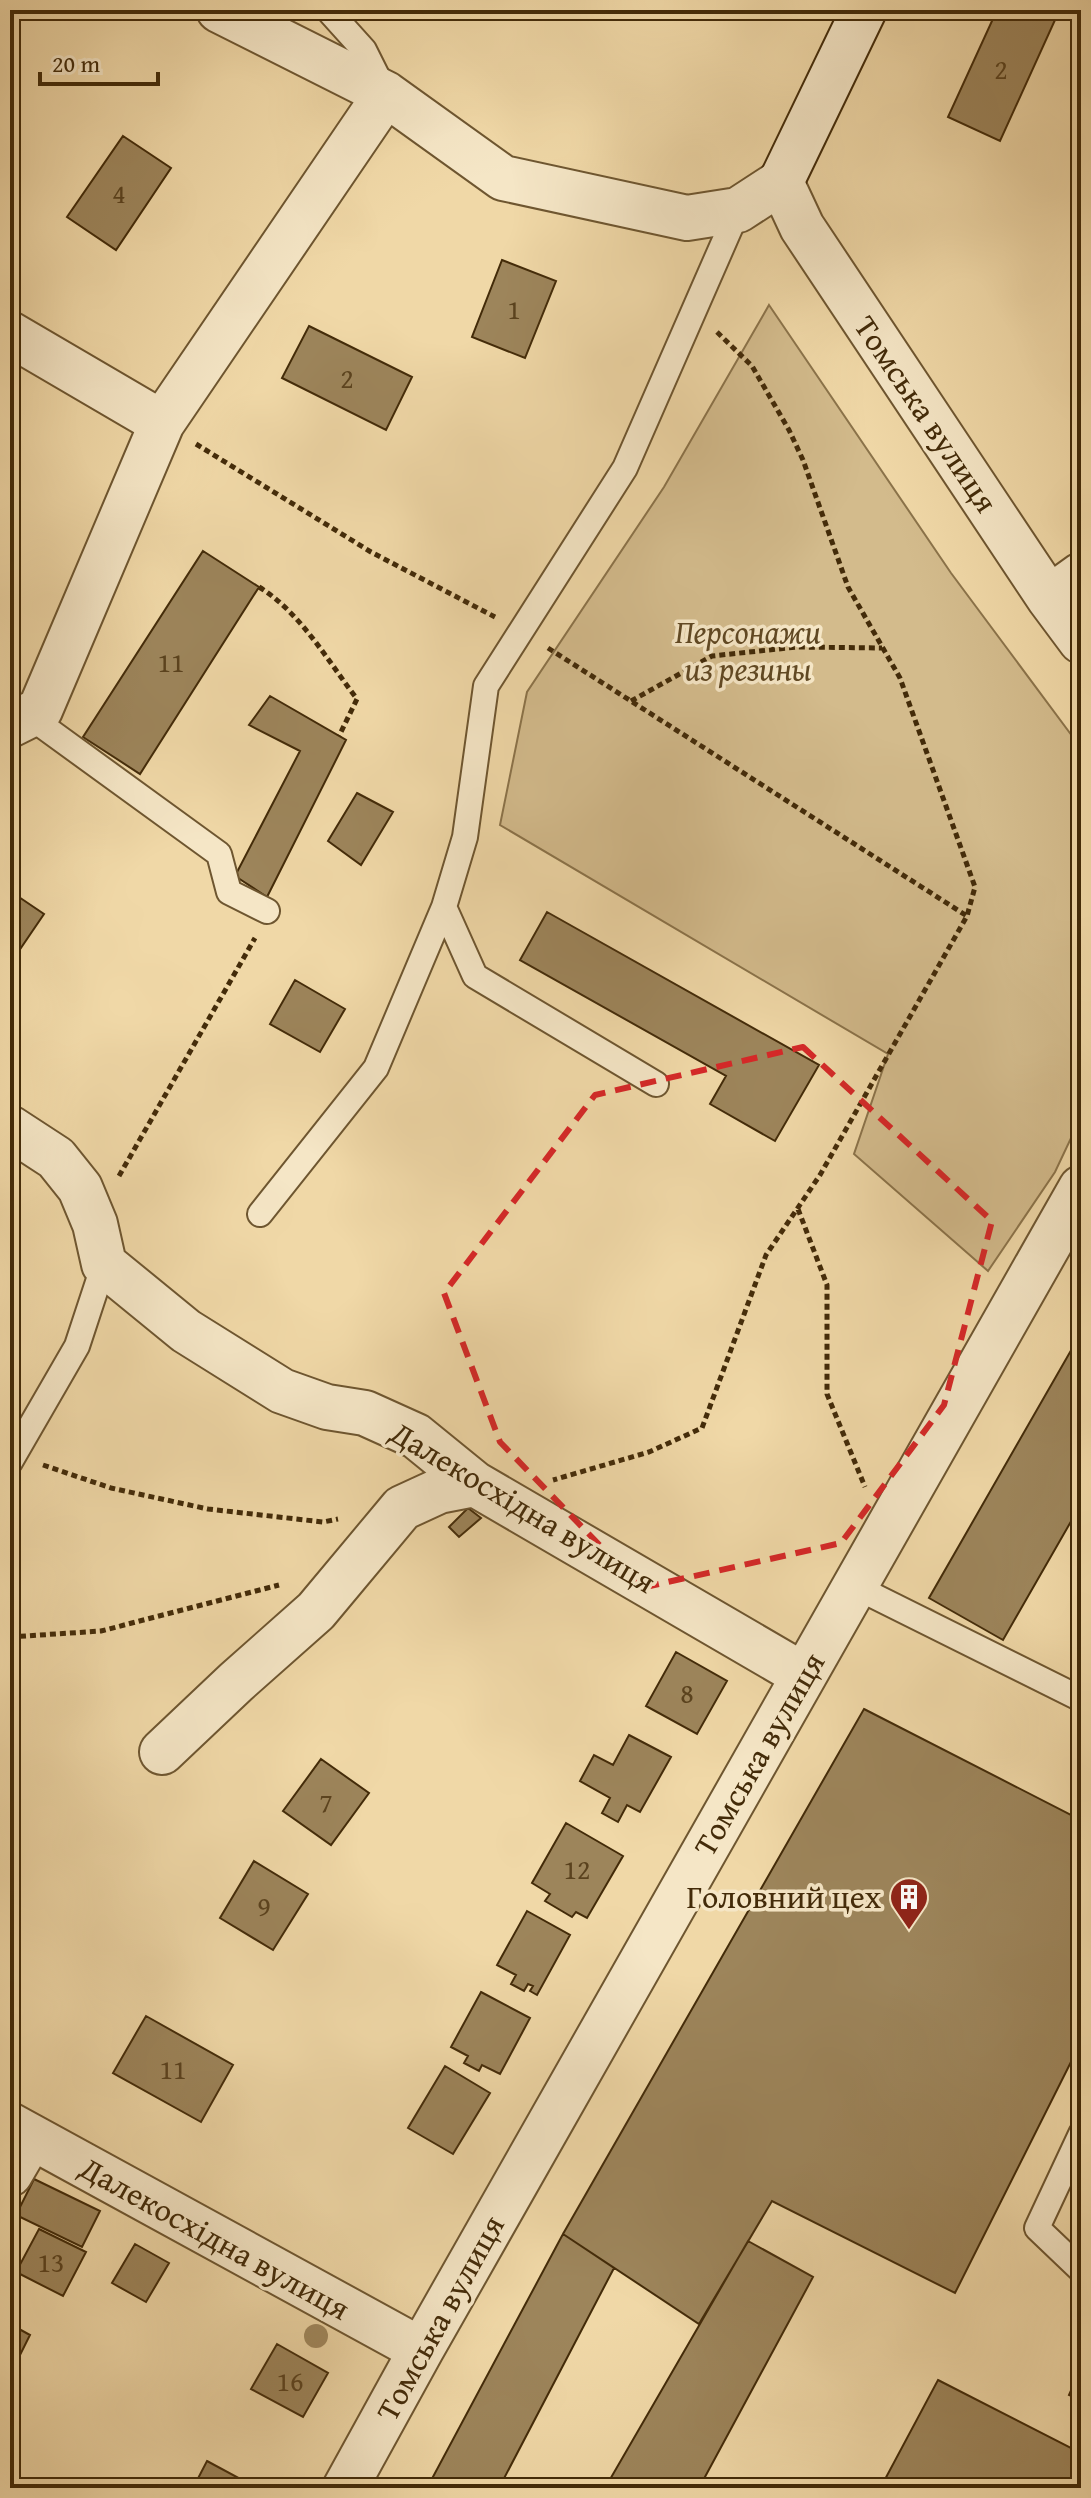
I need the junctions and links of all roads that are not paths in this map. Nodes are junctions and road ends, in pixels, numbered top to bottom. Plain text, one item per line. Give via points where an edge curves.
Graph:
1 (219, 10) edge
2 (328, 10) edge
3 (864, 10) edge
4 (386, 94) junction
5 (781, 182) junction
6 (738, 210) junction
7 (10, 334) edge
8 (162, 423) junction
9 (1070, 594) edge
10 (1081, 641) edge
11 (20, 720) edge
12 (444, 907) junction
13 (267, 911) road end
14 (656, 1084) dead end
15 (10, 1128) edge
16 (1081, 1188) edge
17 (260, 1214) dead end
18 (104, 1264) junction
19 (12, 1456) edge
20 (487, 1489) junction
21 (854, 1586) junction
22 (803, 1675) junction
23 (1081, 1699) edge
24 (162, 1752) dead end
25 (1081, 2134) edge
26 (17, 2146) edge
27 (1081, 2270) edge
28 (421, 2350) junction
29 (345, 2488) edge

1 - 4 street
2 - 4 lane via 364,50
3 - 5 street
4 - 6 street via 503,178 687,218
4 - 8 street
5 - 6 street
5 - 9 street, Томська вулиця via 802,227
6 - 12 lane via 625,468 486,686 465,837
7 - 8 street
8 - 11 street via 40,710
9 - 10 street, Томська вулиця
11 - 13 lane via 219,854 229,892
12 - 14 lane via 475,976
12 - 17 lane via 376,1068
15 - 18 street via 56,1158 80,1188
16 - 21 street, Томська вулиця
18 - 19 lane via 77,1346
18 - 20 street, Далекосхідна вулиця via 186,1331 282,1391 365,1413 416,1436
20 - 22 street, Далекосхідна вулиця
20 - 24 street via 439,1491 402,1508 316,1611
21 - 22 street, Томська вулиця
21 - 23 lane
22 - 28 street, Томська вулиця
25 - 27 lane via 1037,2228
26 - 28 street, Далекосхідна вулиця
28 - 29 street, Томська вулиця

